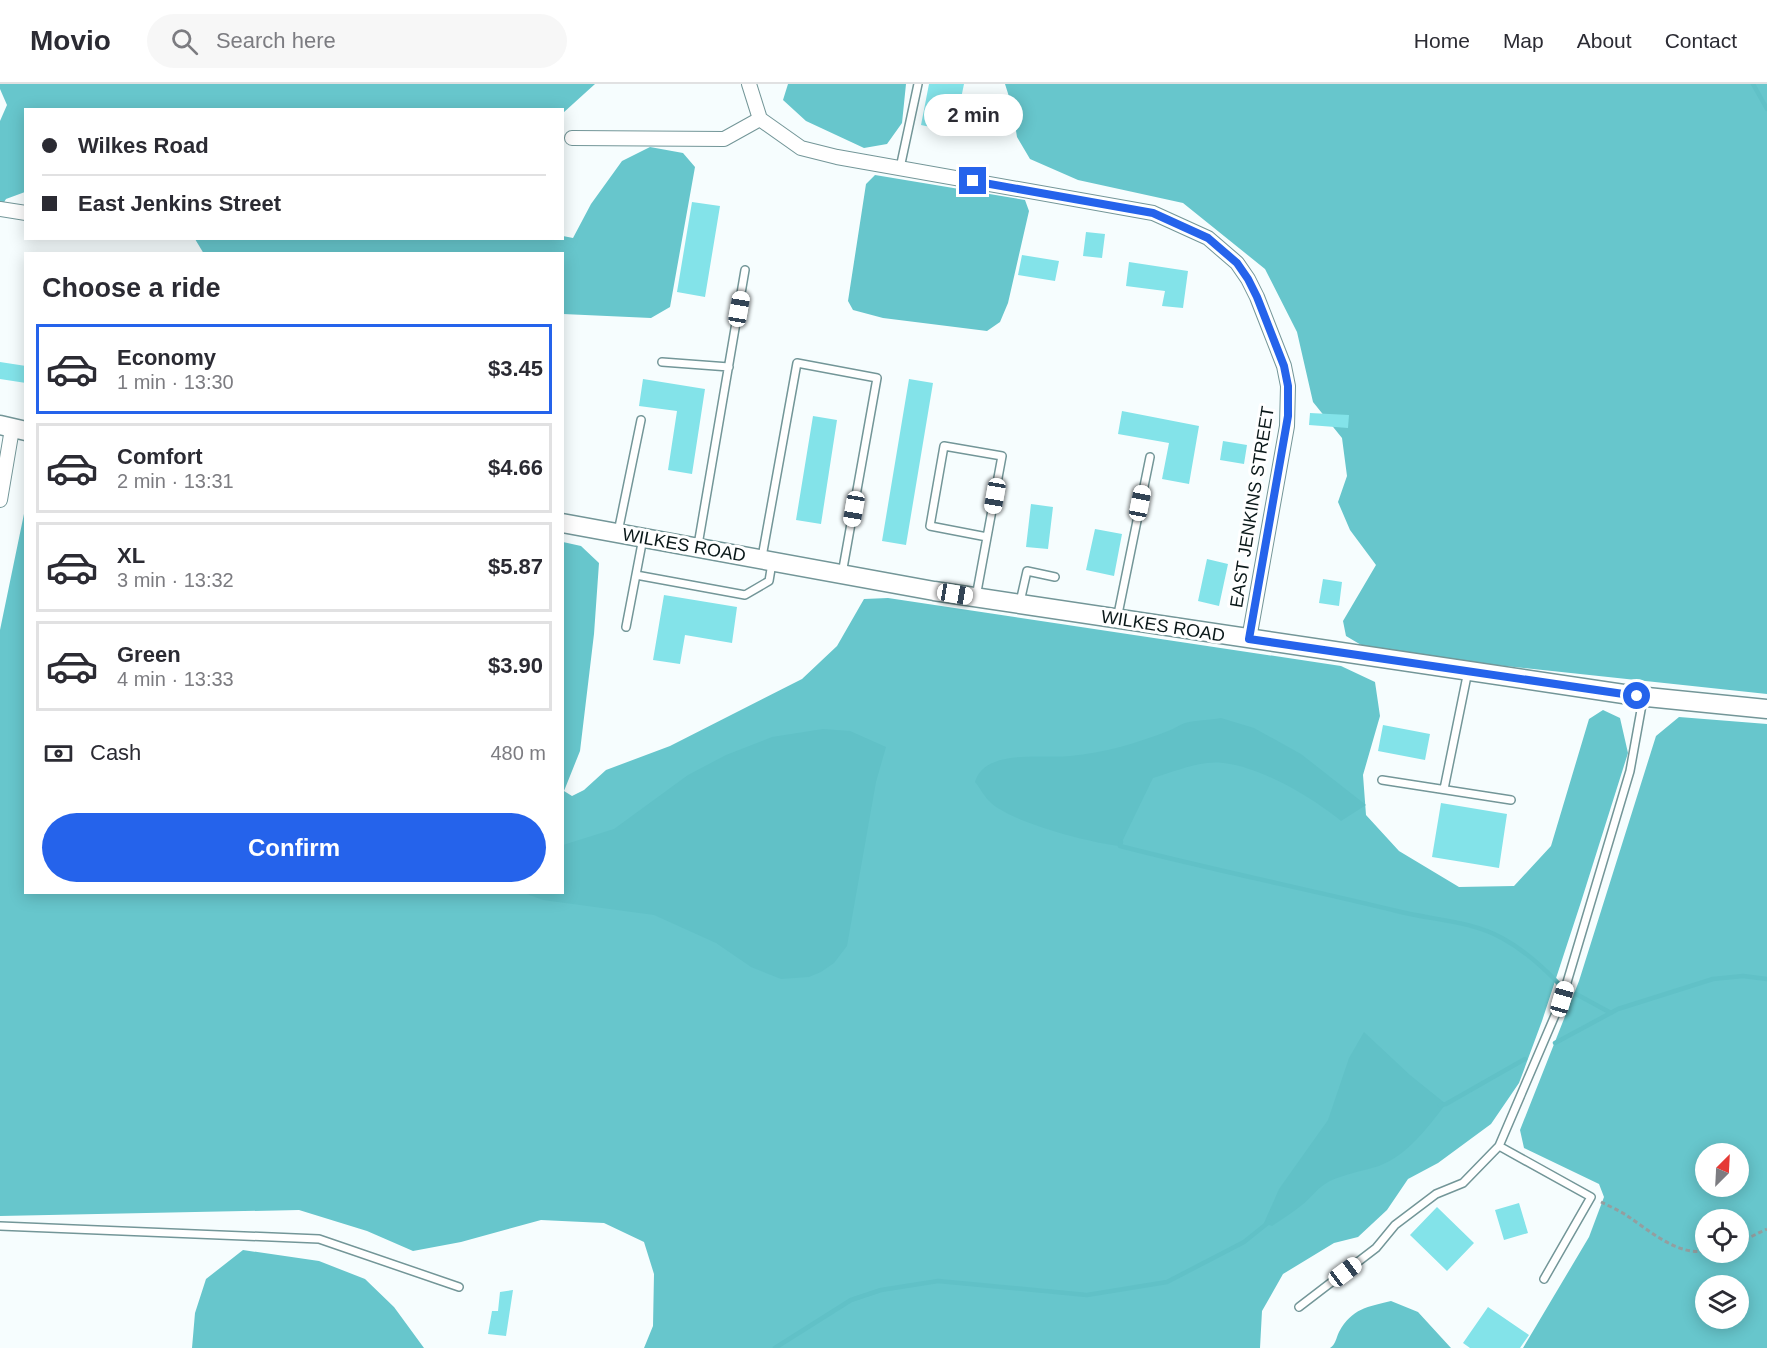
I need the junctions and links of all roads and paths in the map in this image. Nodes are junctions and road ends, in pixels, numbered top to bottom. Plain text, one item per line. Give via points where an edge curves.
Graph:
1 (749, 84) edge
2 (918, 84) edge
3 (760, 119) junction
4 (572, 138) dead end
5 (900, 168) junction
6 (0, 208) edge
7 (24, 213) edge
8 (745, 270) dead end
9 (662, 362) dead end
10 (729, 367) junction
11 (641, 420) dead end
12 (12, 428) edge
13 (1150, 456) dead end
14 (0, 500) edge
15 (564, 524) edge
16 (618, 533) junction
17 (987, 537) junction
18 (643, 538) junction
19 (697, 548) junction
20 (767, 561) junction
21 (842, 574) junction
22 (636, 576) junction
23 (1055, 577) dead end
24 (976, 597) junction
25 (1020, 604) junction
26 (1117, 619) junction
27 (626, 627) dead end
28 (1249, 639) junction
29 (1467, 671) junction
30 (1643, 696) junction
31 (1767, 709) edge
32 (1382, 780) dead end
33 (1444, 789) junction
34 (1511, 800) dead end
35 (1498, 1146) junction
36 (1591, 1197) junction
37 (0, 1226) edge
38 (1767, 1229) edge
39 (1749, 1238) edge
40 (1695, 1253) edge
41 (1544, 1280) dead end
42 (459, 1287) dead end
43 (1299, 1307) dead end

1 - 3 street
2 - 5 lane
3 - 4 street via 724,139
3 - 5 street, EAST JENKINS STREET via 801,148
5 - 28 street, EAST JENKINS STREET via 1153,213 1208,238 1237,263 1257,297 1288,386 1287,426
6 - 7 street
8 - 10 lane
9 - 10 lane
10 - 19 lane
11 - 16 lane
12 - 14 street
13 - 26 lane
15 - 16 street, WILKES ROAD
16 - 18 street, WILKES ROAD
17 - 17 lane via 1002,456 944,446 930,526
17 - 24 lane
18 - 19 street, WILKES ROAD
18 - 22 lane
19 - 20 street, WILKES ROAD
20 - 21 street, WILKES ROAD
20 - 21 lane via 797,363 877,378
20 - 22 lane via 769,581 745,595
21 - 24 street, WILKES ROAD
22 - 27 lane
23 - 25 lane via 1027,571
24 - 25 street, WILKES ROAD
25 - 26 street, WILKES ROAD
26 - 28 street, WILKES ROAD
28 - 29 street, WILKES ROAD
29 - 30 street, WILKES ROAD
29 - 33 lane
30 - 31 street, WILKES ROAD
30 - 35 lane via 1630,771 1562,999
32 - 33 lane
33 - 34 lane
35 - 36 lane
35 - 43 lane via 1463,1183 1436,1194 1395,1225 1376,1248
36 - 40 path via 1665,1242
36 - 41 lane
37 - 42 lane via 319,1239
38 - 39 path

